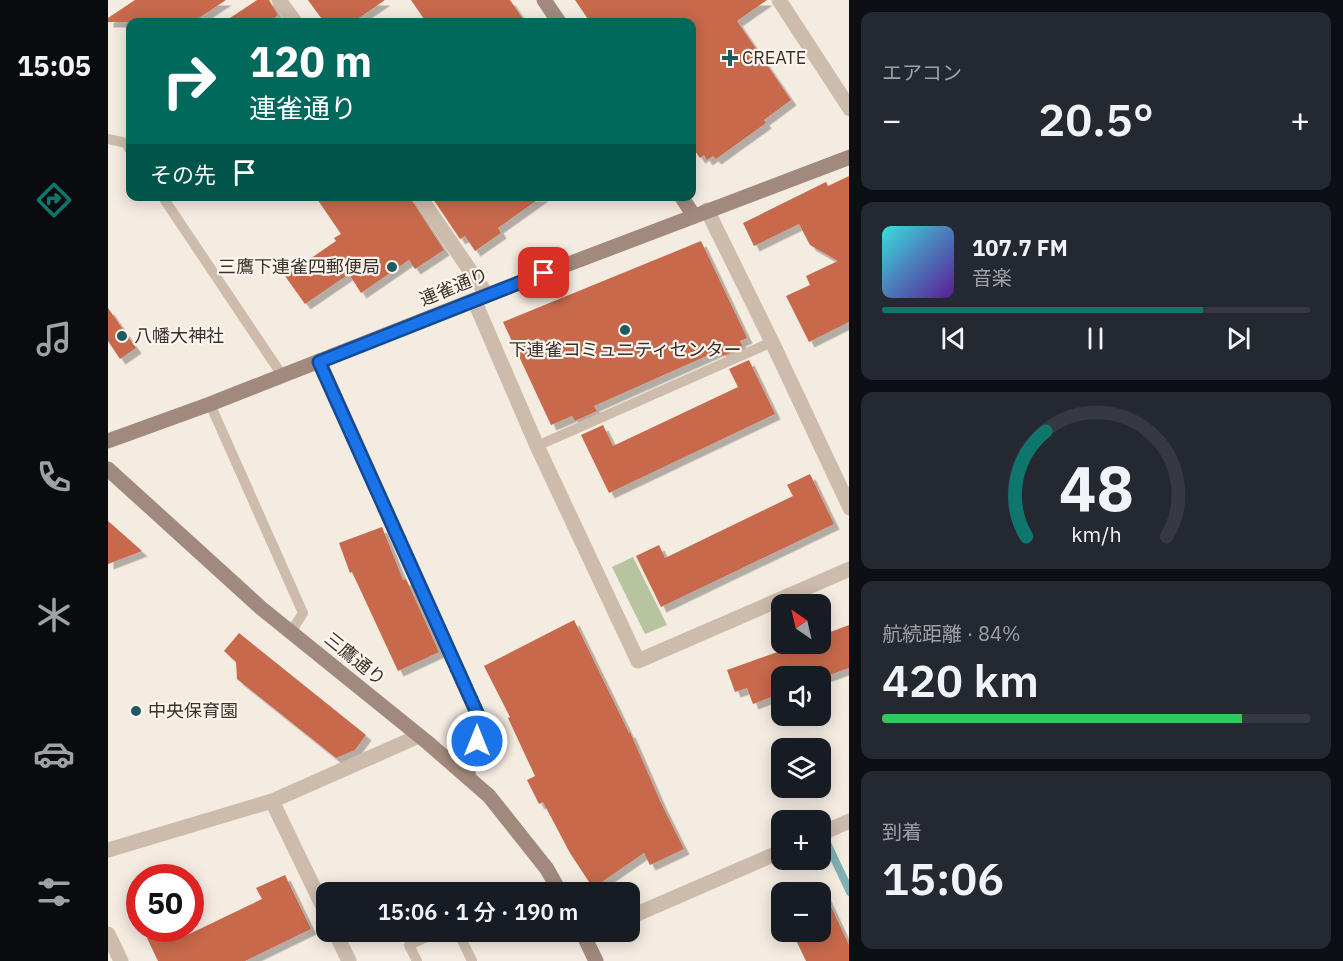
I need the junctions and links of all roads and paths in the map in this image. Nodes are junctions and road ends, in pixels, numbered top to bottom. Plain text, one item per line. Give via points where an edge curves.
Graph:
1 (279, 0) edge
2 (544, 0) edge
3 (779, 0) edge
4 (292, 18) edge
5 (557, 18) edge
6 (849, 109) edge
7 (108, 139) edge
8 (126, 143) edge
9 (849, 157) edge
10 (165, 201) edge
11 (422, 201) edge
12 (687, 201) edge
13 (701, 213) junction
14 (481, 297) junction
15 (772, 342) junction
16 (319, 362) junction
17 (282, 375) junction
18 (210, 404) junction
19 (108, 441) edge
20 (537, 446) junction
21 (108, 469) edge
22 (849, 508) edge
23 (849, 569) edge
24 (291, 632) junction
25 (419, 736) junction
26 (467, 776) junction
27 (272, 801) junction
28 (849, 821) edge
29 (831, 829) edge
30 (108, 850) edge
31 (771, 856) edge
32 (554, 882) edge
33 (316, 892) edge
34 (640, 913) edge
35 (108, 934) edge
36 (340, 942) edge
37 (416, 942) edge
38 (463, 942) edge
39 (591, 942) edge
40 (121, 961) edge
41 (349, 961) edge
42 (417, 961) edge
43 (472, 961) edge
44 (596, 961) edge

1 - 4 street
2 - 5 main road
3 - 6 street
7 - 8 lane
9 - 13 main road, 連雀通り
10 - 17 lane
11 - 14 street
12 - 13 main road
13 - 14 main road, 連雀通り
13 - 15 street
14 - 16 main road, 連雀通り
14 - 20 street
15 - 20 lane
15 - 22 street
16 - 17 main road, 連雀通り
16 - 26 main road via 482,724
17 - 18 main road, 連雀通り
18 - 19 main road, 連雀通り
18 - 24 lane via 303,612
20 - 23 street via 638,661
21 - 24 main road, 三鷹通り
24 - 25 main road, 三鷹通り
25 - 26 main road, 三鷹通り
25 - 27 street
26 - 32 main road, 三鷹通り via 497,805
27 - 30 street
27 - 33 street
28 - 29 street
31 - 34 street
35 - 40 street
36 - 41 street
37 - 42 lane via 409,945
38 - 43 lane
39 - 44 main road

